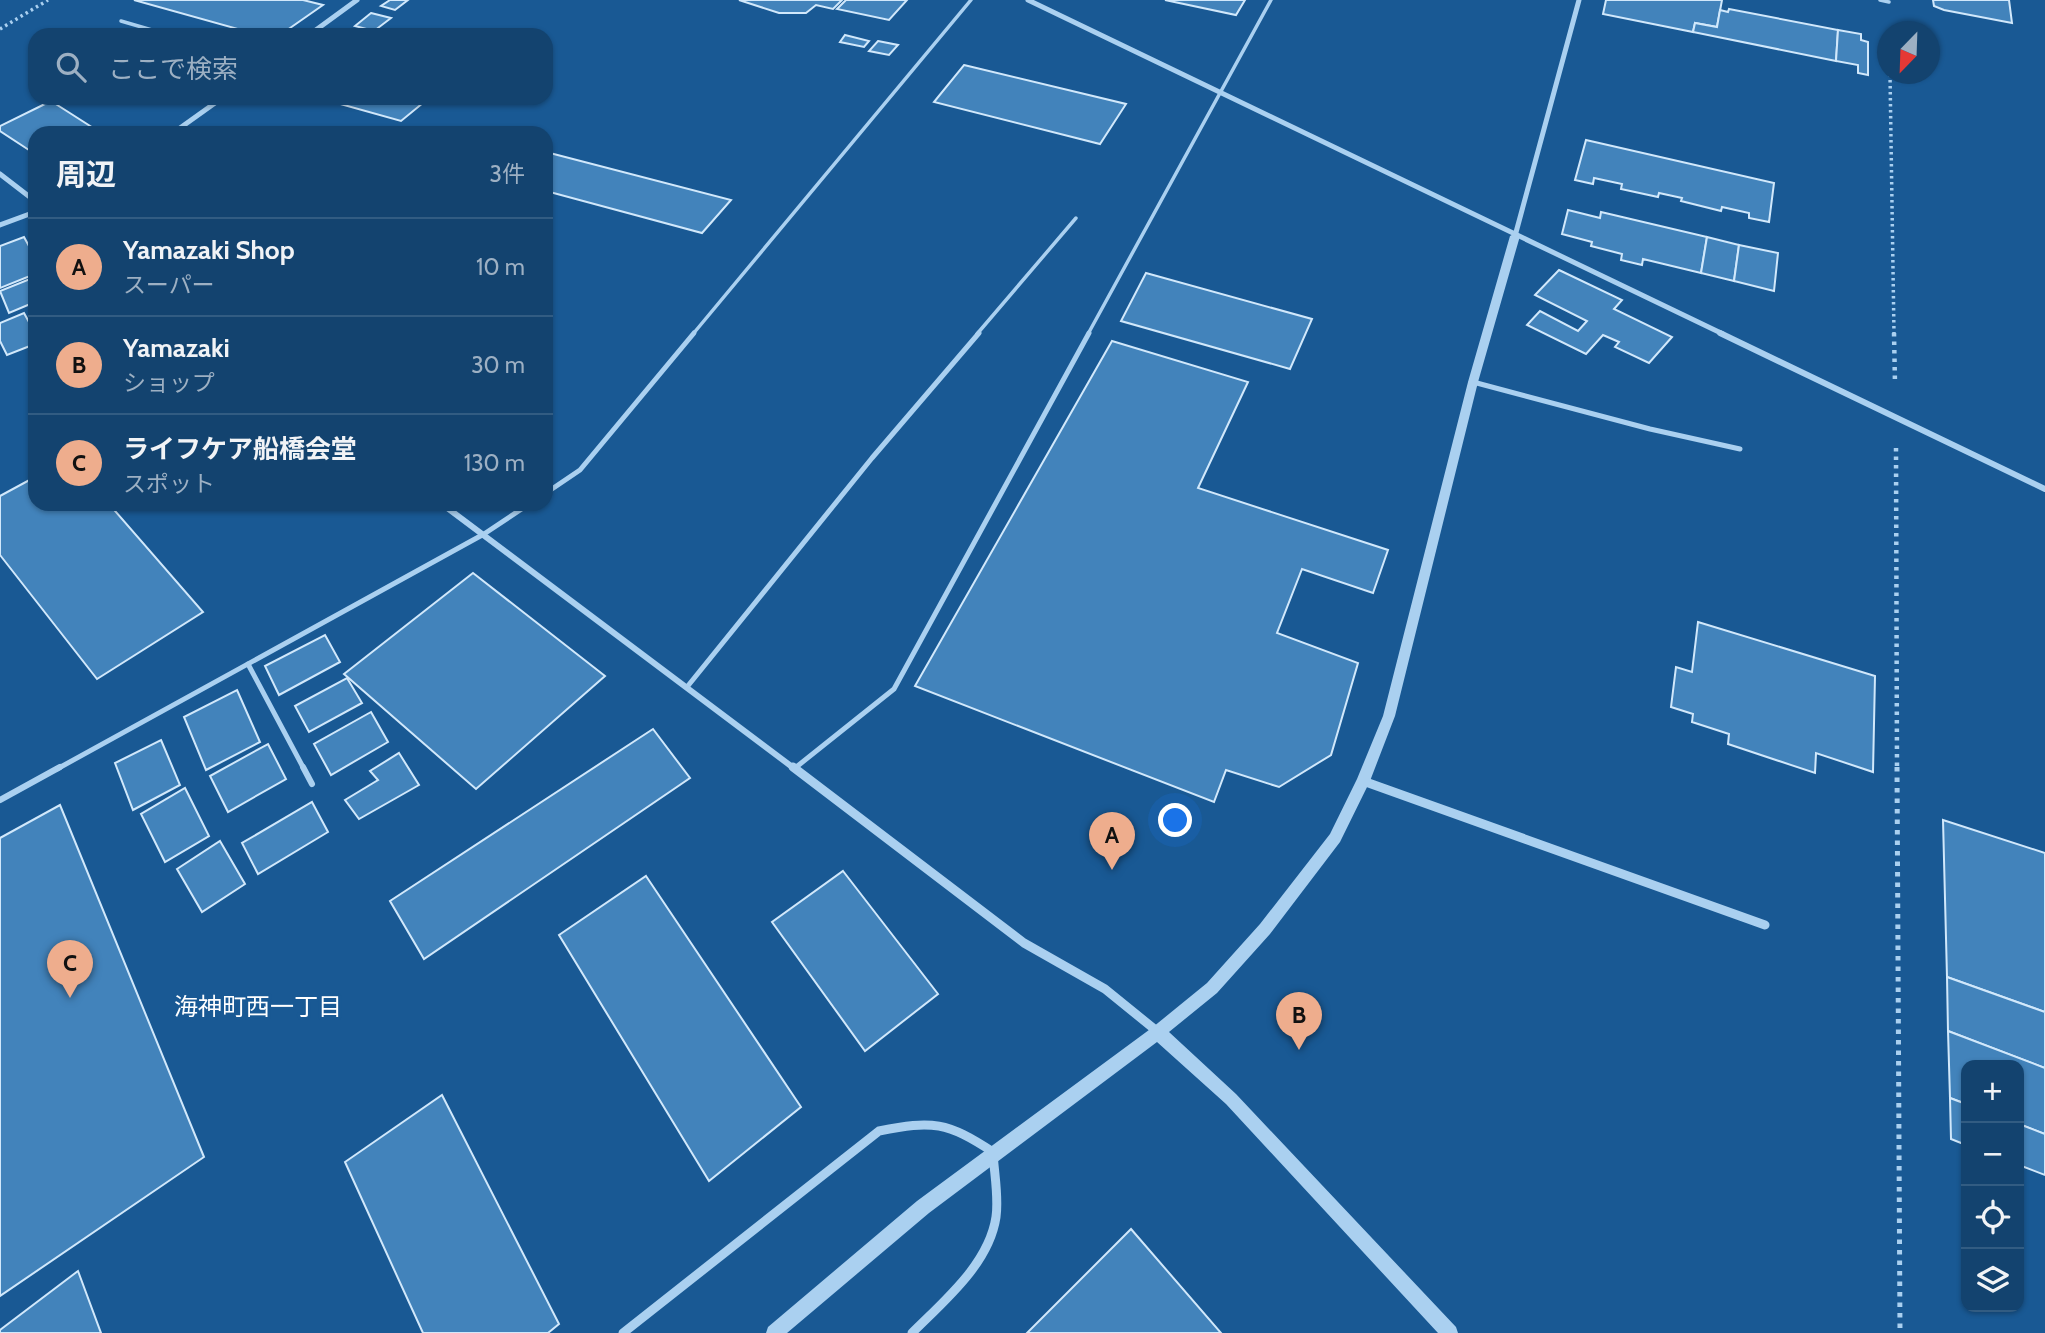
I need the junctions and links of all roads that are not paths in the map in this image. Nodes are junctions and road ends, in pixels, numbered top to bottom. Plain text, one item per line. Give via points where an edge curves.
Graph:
1 (357, 0) edge
2 (971, 0) edge
3 (1028, 0) edge
4 (1271, 0) edge
5 (1579, 0) edge
6 (1880, 0) edge
7 (1889, 2) dead end
8 (121, 21) dead end
9 (145, 28) edge
10 (319, 28) edge
11 (1220, 93) junction
12 (212, 105) edge
13 (183, 126) edge
14 (0, 174) edge
15 (28, 196) edge
16 (28, 215) edge
17 (1076, 218) dead end
18 (0, 225) edge
19 (1515, 236) junction
20 (1473, 382) junction
21 (1740, 449) dead end
22 (553, 488) edge
23 (2045, 488) edge
24 (452, 511) edge
25 (519, 511) edge
26 (484, 534) junction
27 (248, 664) junction
28 (687, 687) junction
29 (795, 768) junction
30 (1363, 781) junction
31 (312, 783) dead end
32 (0, 800) edge
33 (1765, 925) dead end
34 (1158, 1032) junction
35 (993, 1152) junction
36 (623, 1333) edge
37 (774, 1333) edge
38 (912, 1333) edge
39 (1450, 1333) edge

1 - 10 street
2 - 22 lane via 580,470
3 - 11 street
4 - 11 lane
5 - 19 street
6 - 7 lane
8 - 9 lane
11 - 19 street
11 - 29 lane via 894,689
12 - 13 street
14 - 15 street
16 - 18 street
17 - 28 lane via 872,458
19 - 20 street
19 - 23 street
20 - 21 lane
20 - 30 street via 1389,716
24 - 26 street
25 - 26 lane
26 - 27 lane
26 - 28 street
27 - 31 lane
27 - 32 lane
28 - 29 street
29 - 34 street via 1024,943 1105,989
30 - 33 street
30 - 34 street via 1335,838 1265,929 1212,988
34 - 35 street
34 - 39 street via 1231,1099
35 - 36 street via 954,1127 918,1122 879,1131
35 - 37 street
35 - 38 street via 996,1219 979,1261

